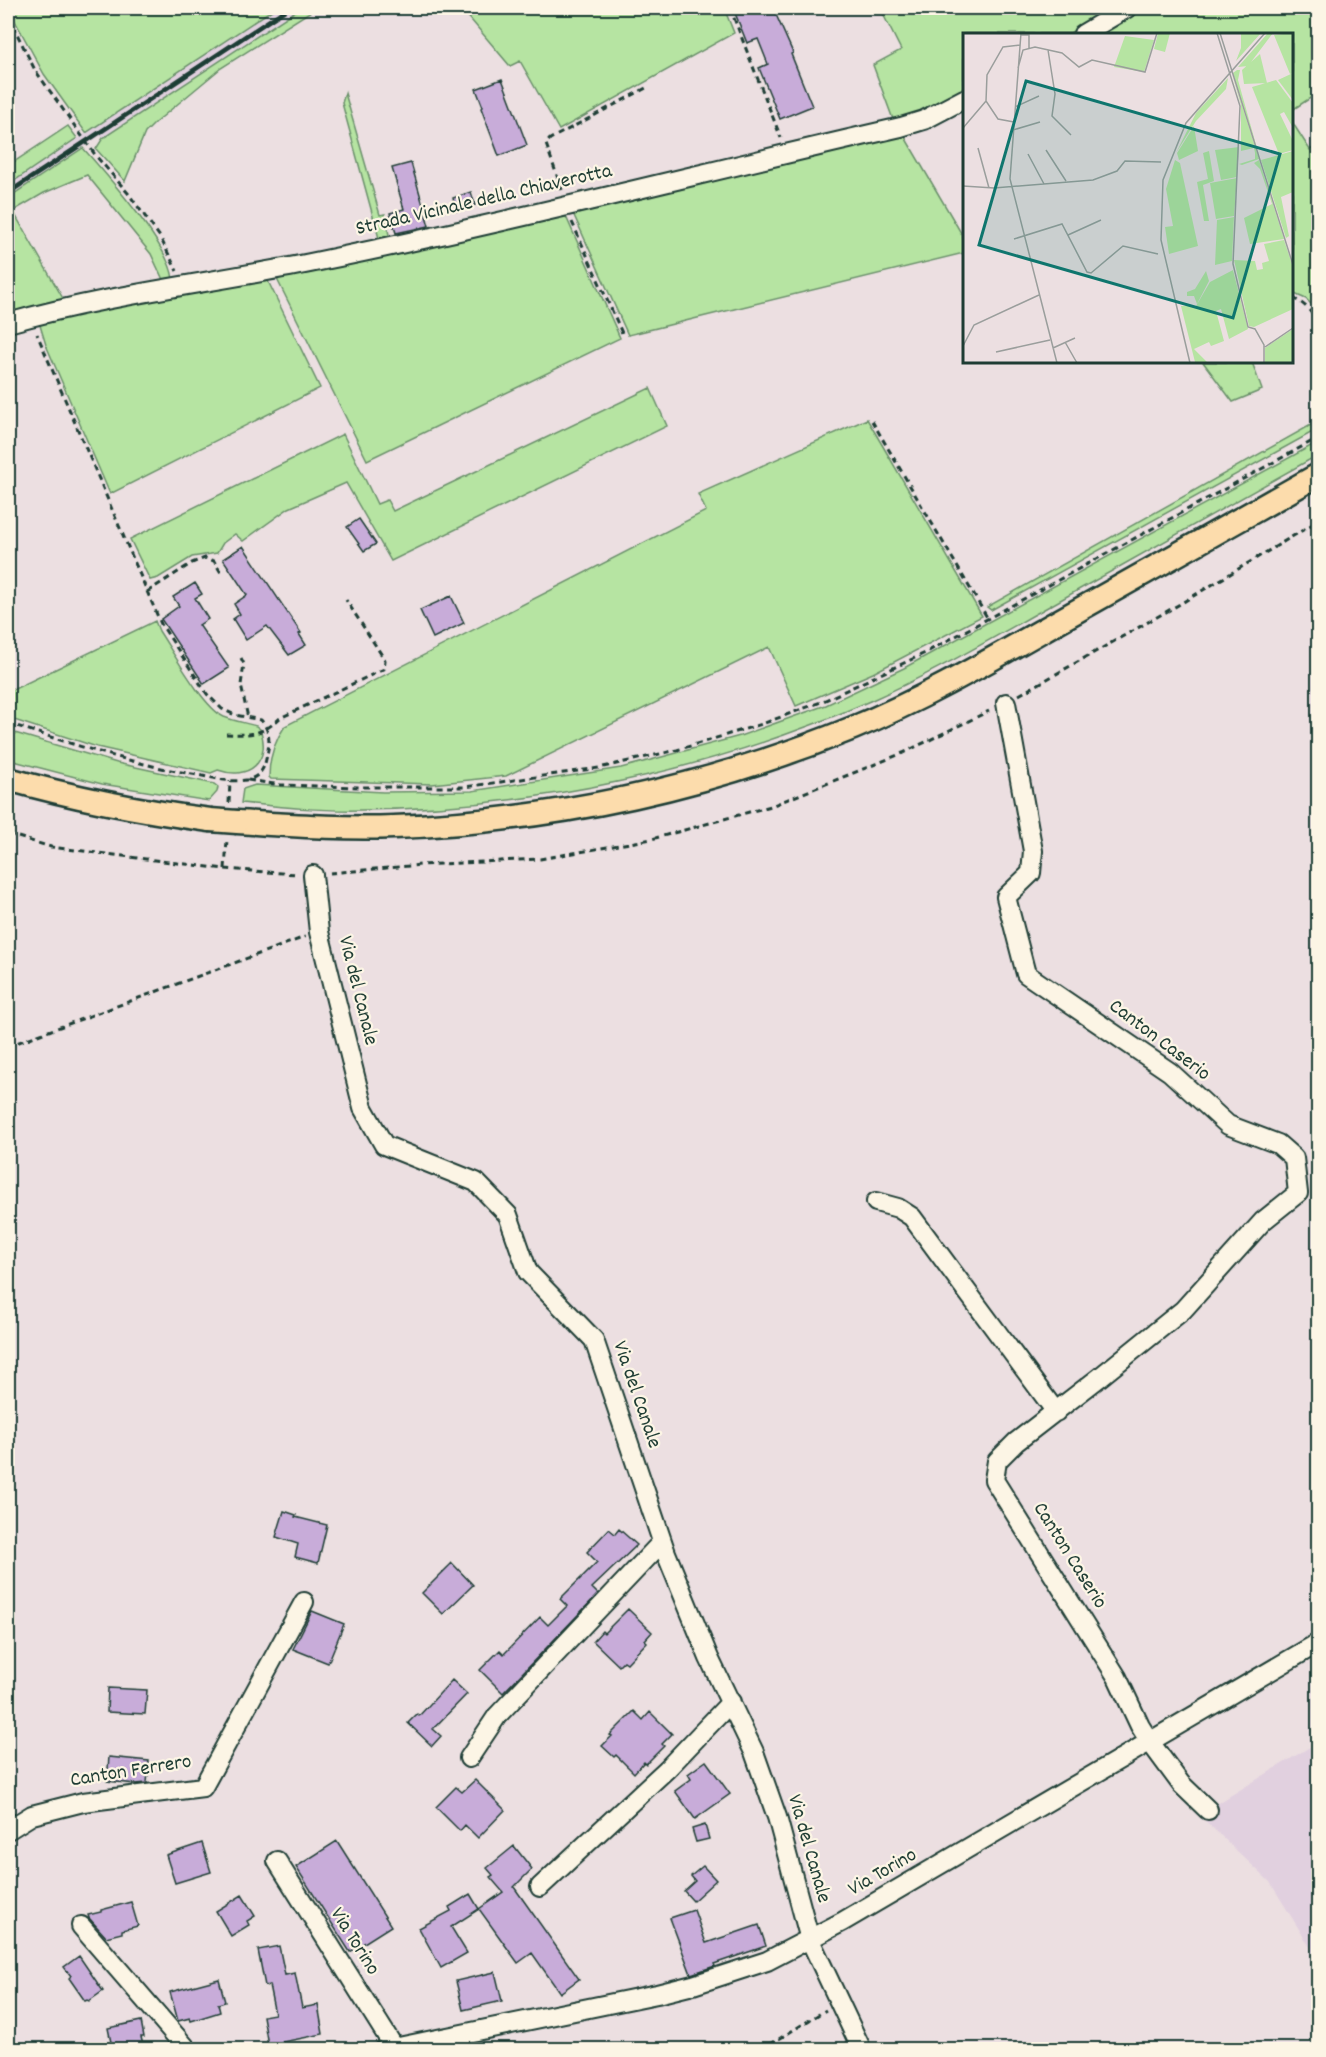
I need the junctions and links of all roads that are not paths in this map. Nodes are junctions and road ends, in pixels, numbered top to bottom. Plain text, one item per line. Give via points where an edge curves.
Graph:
1 (1127, 8) edge
2 (1085, 33) edge
3 (963, 100) edge
4 (8, 323) edge
5 (1318, 476) edge
6 (1006, 703) dead end
7 (8, 779) edge
8 (313, 875) road end
9 (876, 1202) dead end
10 (1056, 1412) junction
11 (662, 1542) junction
12 (304, 1602) dead end
13 (1318, 1643) edge
14 (731, 1702) junction
15 (1150, 1742) junction
16 (469, 1758) dead end
17 (1208, 1810) dead end
18 (8, 1830) edge
19 (277, 1861) dead end
20 (540, 1887) dead end
21 (81, 1926) dead end
22 (810, 1940) junction
23 (389, 2048) edge
24 (189, 2049) edge
25 (862, 2049) edge

1 - 2 street
3 - 4 street, Strada Vicinale della Chiaverotta via 901,127 567,206
5 - 7 main road, bridge via 943,686 853,728 733,771 630,798 517,818 336,828 210,820 124,807
6 - 10 street, Canton Caserio via 1034,851 1031,873 1006,897 1026,974 1170,1072 1228,1125 1278,1144 1294,1158 1297,1178 1298,1193 1263,1221 1183,1310
8 - 11 street, Via del Canale via 319,932 363,1108 384,1145 476,1182 508,1215 528,1272 594,1340
9 - 10 street via 912,1217
10 - 15 street, Canton Caserio via 997,1461 994,1480 1117,1677
11 - 14 street, Via del Canale
11 - 16 street via 497,1716
12 - 18 street, Canton Ferrero via 202,1787 83,1802 32,1815
13 - 15 street, Via Torino
14 - 20 street via 667,1769
14 - 22 street, Via del Canale via 773,1806
15 - 17 street, Canton Caserio via 1181,1784
15 - 22 street, Via Torino
19 - 23 street, Via Torino
21 - 24 street
22 - 23 street, Via Torino via 767,1961 693,1985
22 - 25 street, Via del Canale

